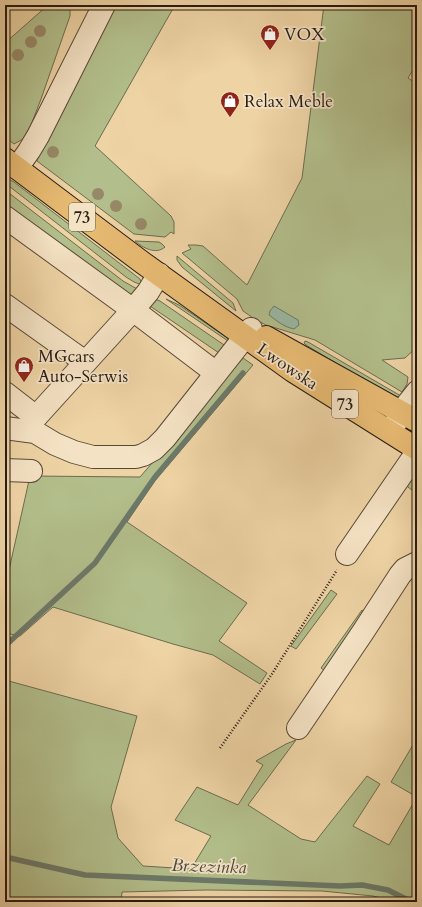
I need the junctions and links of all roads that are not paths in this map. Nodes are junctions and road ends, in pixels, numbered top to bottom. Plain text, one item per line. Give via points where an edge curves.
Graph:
1 (104, 5) edge
2 (11, 163) edge
3 (5, 217) edge
4 (159, 274) junction
5 (5, 305) edge
6 (133, 310) junction
7 (249, 333) junction
8 (85, 362) junction
9 (216, 373) junction
10 (417, 392) edge
11 (5, 393) edge
12 (409, 417) edge
13 (31, 423) junction
14 (5, 428) edge
15 (390, 432) junction
16 (417, 449) edge
17 (417, 452) edge
18 (5, 470) edge
19 (31, 471) dead end
20 (347, 554) road end
21 (417, 563) edge
22 (298, 728) dead end

1 - 2 street via 38,136 29,151
2 - 4 main road, Lwowska / 73
3 - 6 street
4 - 6 street
4 - 7 main road, Lwowska / 73
5 - 8 street
6 - 8 street
6 - 9 street
7 - 9 street
7 - 12 main road, Lwowska / 73
7 - 15 main road, Lwowska / 73 via 293,371
8 - 13 street
9 - 13 street via 165,438 154,449 136,457 84,456 34,432
10 - 12 street
11 - 13 street
12 - 15 street
13 - 14 street
15 - 16 main road, Lwowska / 73
17 - 20 street
18 - 19 street
21 - 22 street via 405,569 400,575

